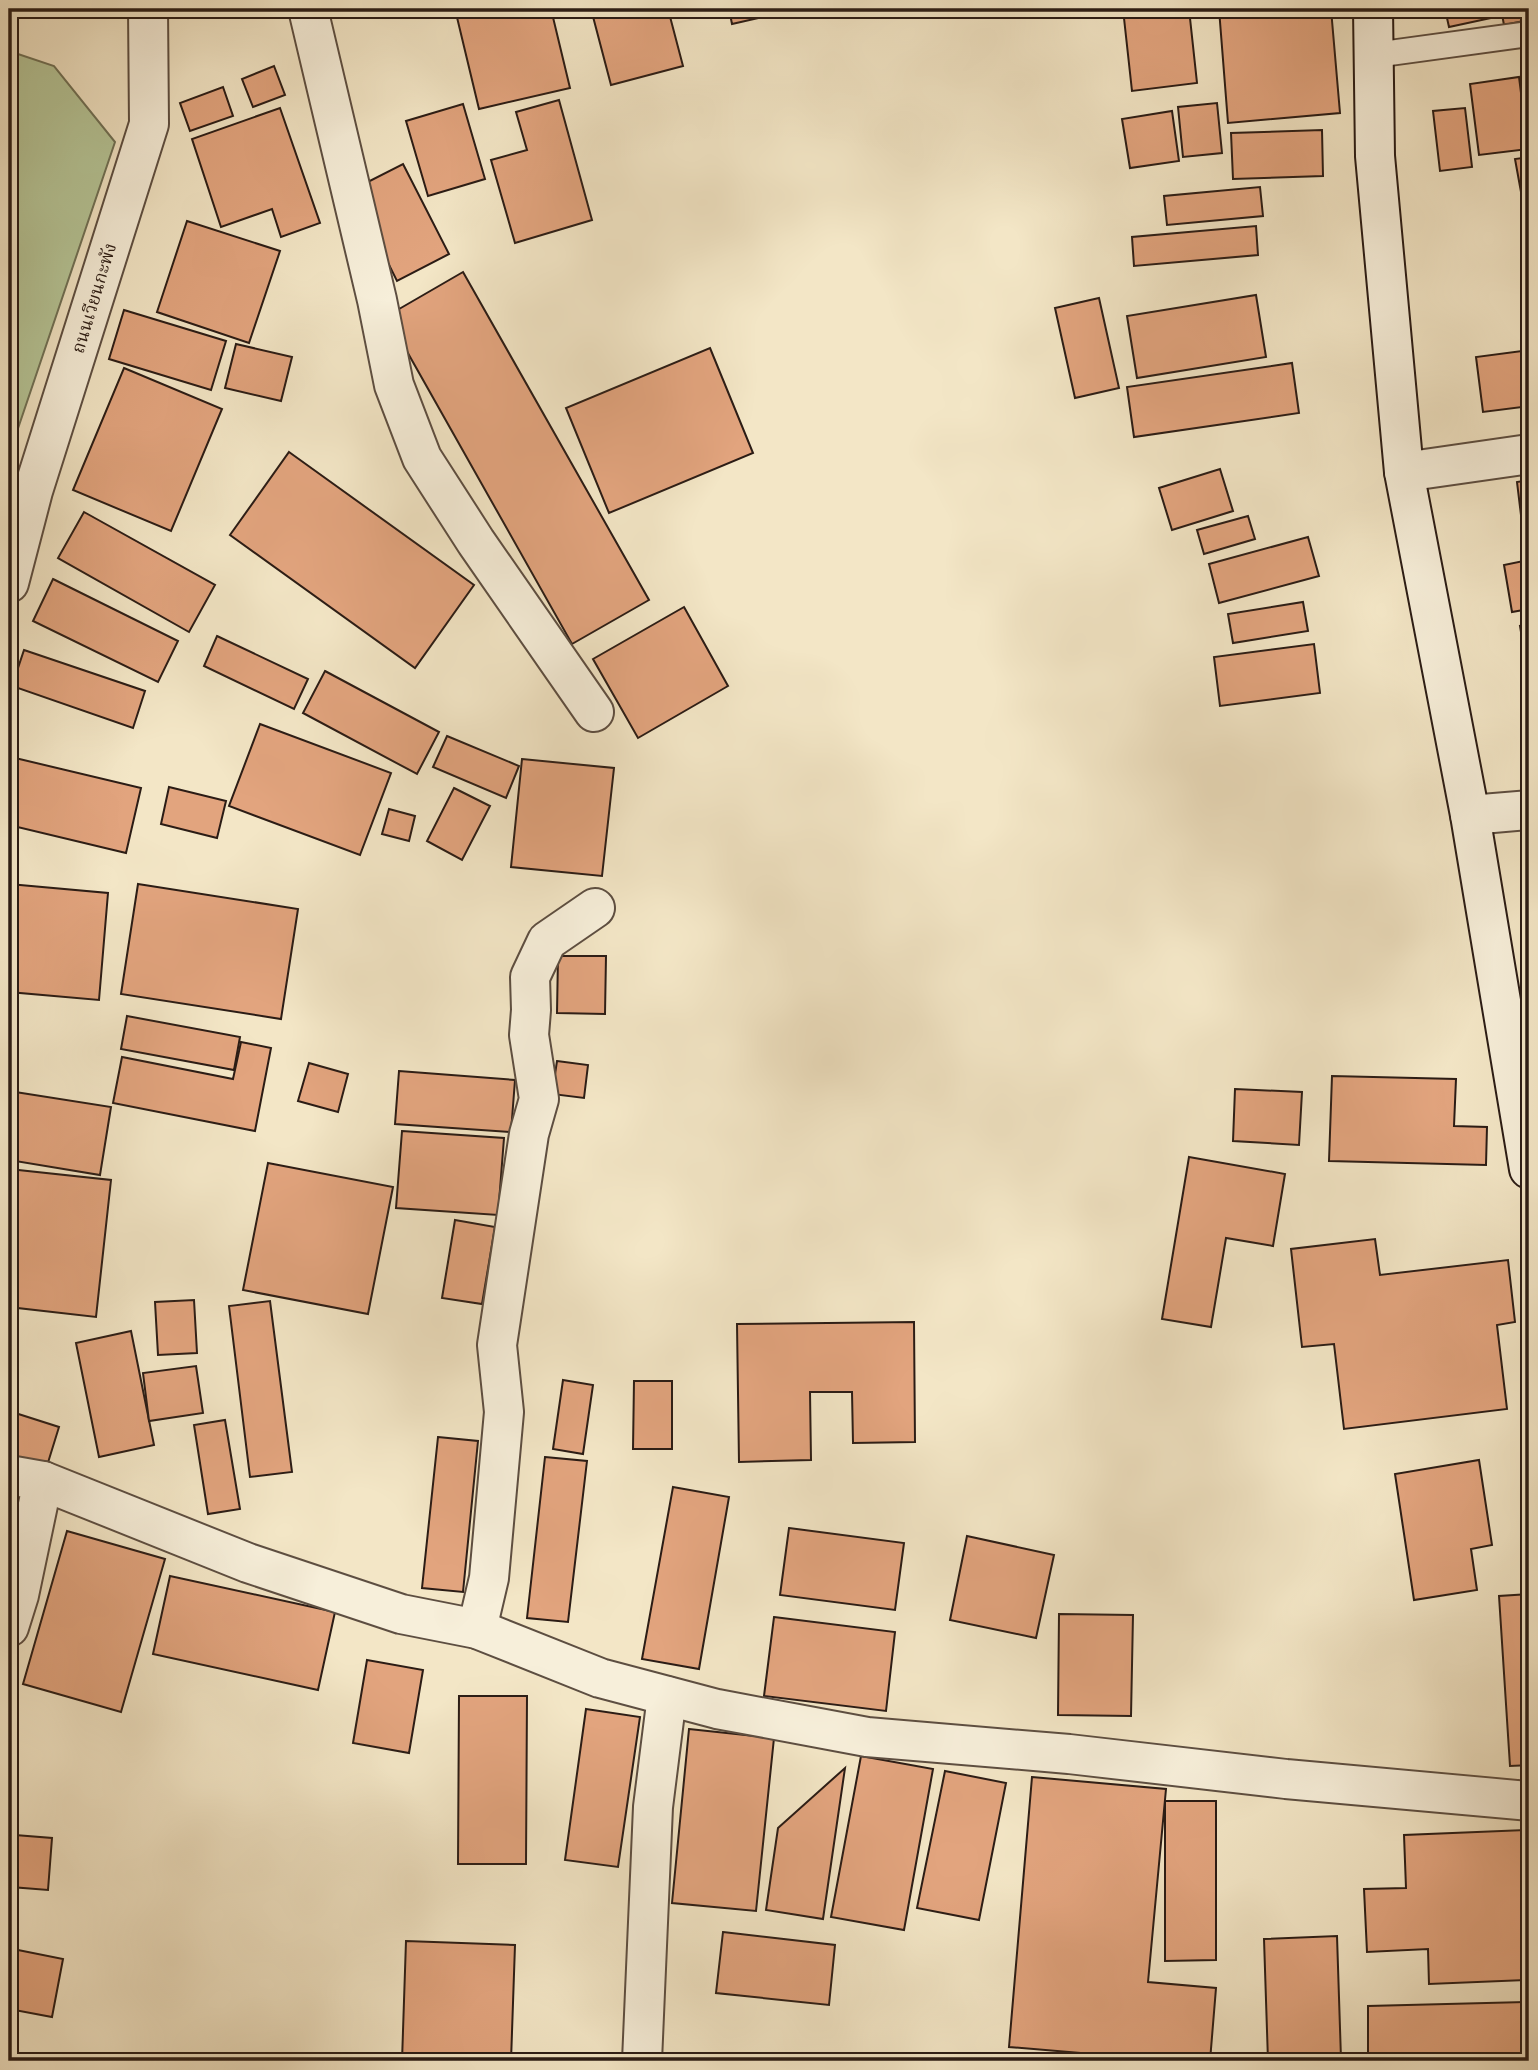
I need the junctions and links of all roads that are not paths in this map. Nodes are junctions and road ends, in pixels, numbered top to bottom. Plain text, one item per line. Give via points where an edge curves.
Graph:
1 (148, 9) edge
2 (308, 9) edge
3 (1373, 9) edge
4 (1529, 34) edge
5 (1375, 55) junction
6 (1529, 454) edge
7 (1404, 472) junction
8 (9, 583) edge
9 (594, 712) dead end
10 (1529, 810) edge
11 (1470, 815) junction
12 (595, 908) dead end
13 (1529, 1169) edge
14 (26, 1478) edge
15 (9, 1626) edge
16 (477, 1629) junction
17 (667, 1696) junction
18 (1529, 1801) edge
19 (642, 2061) edge

1 - 8 street, ถนนเวียนกะพัง via 149,124 33,491
2 - 9 street via 394,385 422,458
3 - 5 street
4 - 5 lane
5 - 7 street via 1375,156
6 - 7 street
7 - 11 street
10 - 11 street
11 - 13 street
12 - 16 street via 547,941 530,976 529,1035 539,1099 529,1134 498,1345 504,1412 489,1577
14 - 15 street via 19,1595
14 - 16 street via 248,1563 401,1614
16 - 17 street via 600,1678
17 - 18 street via 867,1737
17 - 19 street via 653,1807

